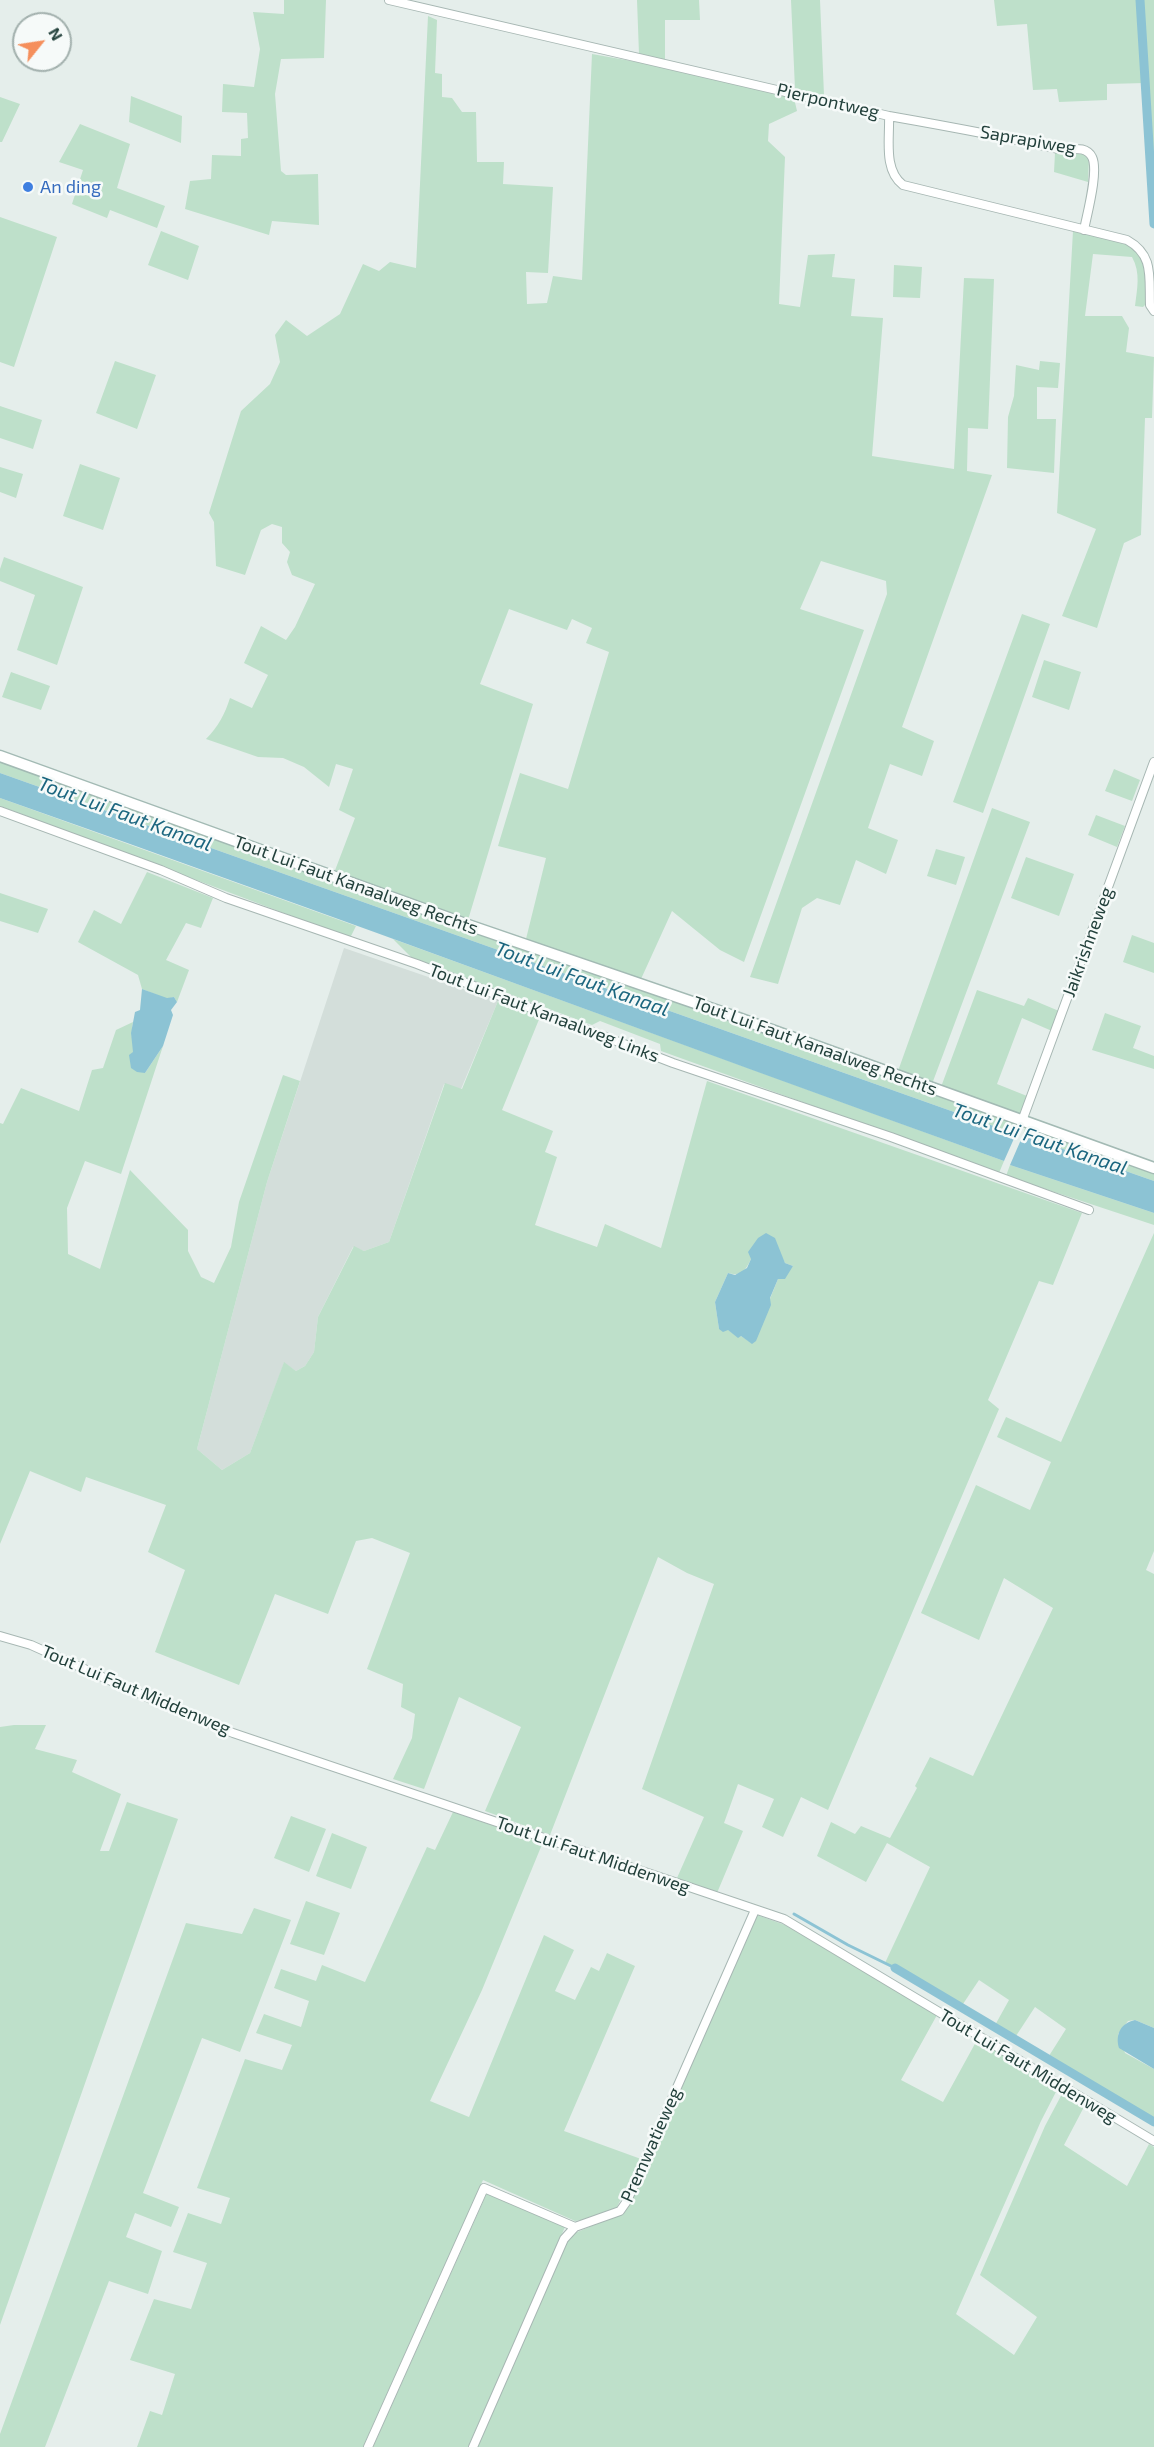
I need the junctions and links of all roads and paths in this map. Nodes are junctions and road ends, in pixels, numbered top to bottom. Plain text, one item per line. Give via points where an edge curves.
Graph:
1 (389, 0) edge
2 (889, 116) junction
3 (1084, 230) junction
4 (1154, 311) edge
5 (0, 756) edge
6 (1154, 762) edge
7 (0, 811) edge
8 (1022, 1121) junction
9 (1154, 1168) edge
10 (1089, 1210) dead end
11 (0, 1636) edge
12 (756, 1911) junction
13 (1154, 2141) edge
14 (575, 2227) junction
15 (368, 2447) edge
16 (473, 2447) edge

1 - 2 street, Pierpontweg
2 - 3 street, Pierpontweg via 892,175 903,185
2 - 3 street, Saprapiweg via 1062,150 1086,151 1092,158 1093,170
3 - 4 street, Pierpontweg via 1127,240 1145,253 1149,261 1150,305
5 - 8 street, Tout Lui Faut Kanaalweg Rechts
6 - 8 street, Jaikrishneweg
7 - 10 street, Tout Lui Faut Kanaalweg Links via 673,1063
8 - 9 street, Tout Lui Faut Kanaalweg Rechts
11 - 12 street, Tout Lui Faut Middenweg via 31,1645 233,1733
12 - 13 street, Tout Lui Faut Middenweg via 784,1919
12 - 14 street, Premwatieweg via 627,2201 621,2211
14 - 15 street via 484,2188
14 - 16 street via 564,2238

